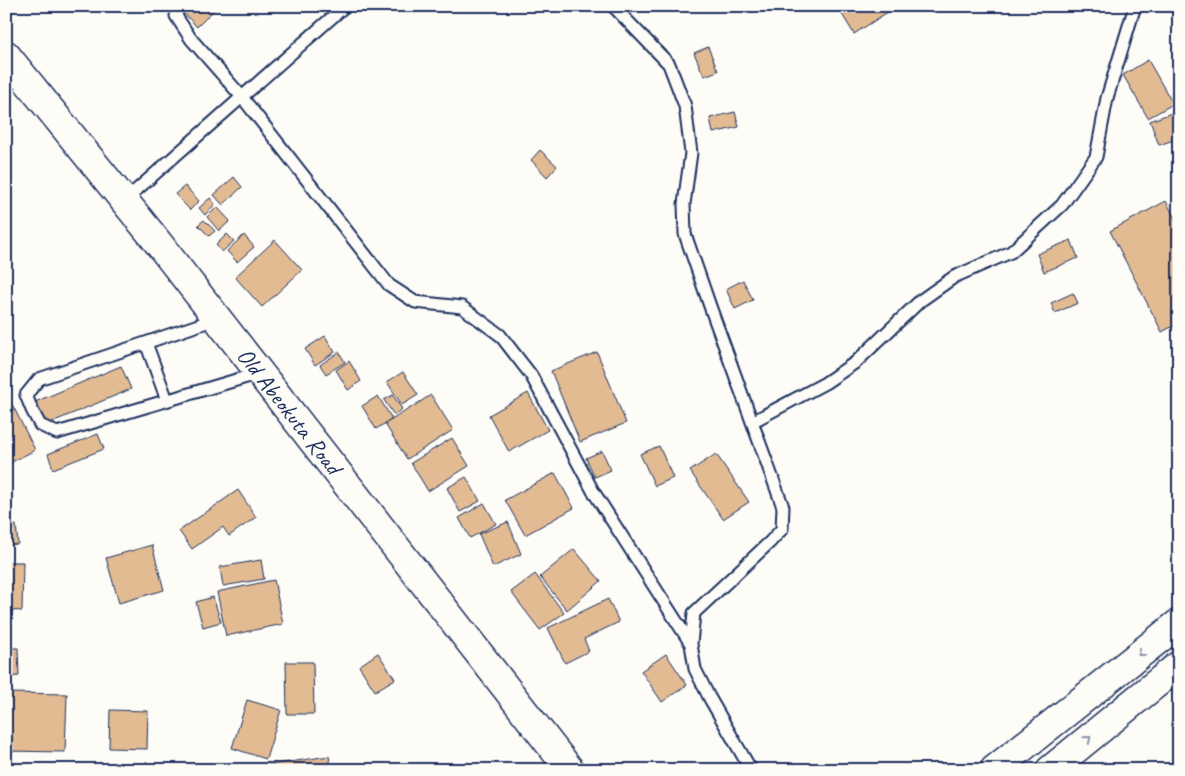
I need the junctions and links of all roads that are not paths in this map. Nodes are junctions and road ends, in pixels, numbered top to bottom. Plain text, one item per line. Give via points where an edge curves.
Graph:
1 (178, 6) edge
2 (345, 6) edge
3 (613, 6) edge
4 (1136, 6) edge
5 (6, 55) edge
6 (242, 97) junction
7 (124, 201) junction
8 (217, 319) junction
9 (146, 343) junction
10 (260, 373) junction
11 (167, 400) junction
12 (752, 422) junction
13 (1179, 623) edge
14 (691, 644) junction
15 (1179, 665) edge
16 (570, 770) edge
17 (751, 770) edge
18 (994, 770) edge
19 (1050, 770) edge

1 - 6 lane via 176,16 191,39
2 - 6 lane
3 - 12 lane via 669,64 685,106 691,153 684,204 685,234
4 - 12 lane via 1108,98 1096,157 1062,205 1011,252 954,277 920,301 856,362 825,383
5 - 7 main road, Old Abeokuta Road
6 - 7 lane
6 - 14 lane via 389,285 415,302 462,307 500,335 531,375 593,491
7 - 8 main road, Old Abeokuta Road
8 - 9 lane
8 - 10 main road, Old Abeokuta Road
9 - 11 lane
9 - 11 lane via 39,379 26,395 40,425 56,433
10 - 11 lane
10 - 16 main road, Old Abeokuta Road
12 - 14 lane via 784,508 782,529 694,613
13 -> 18 main road
14 - 17 lane via 695,668
19 -> 15 main road

